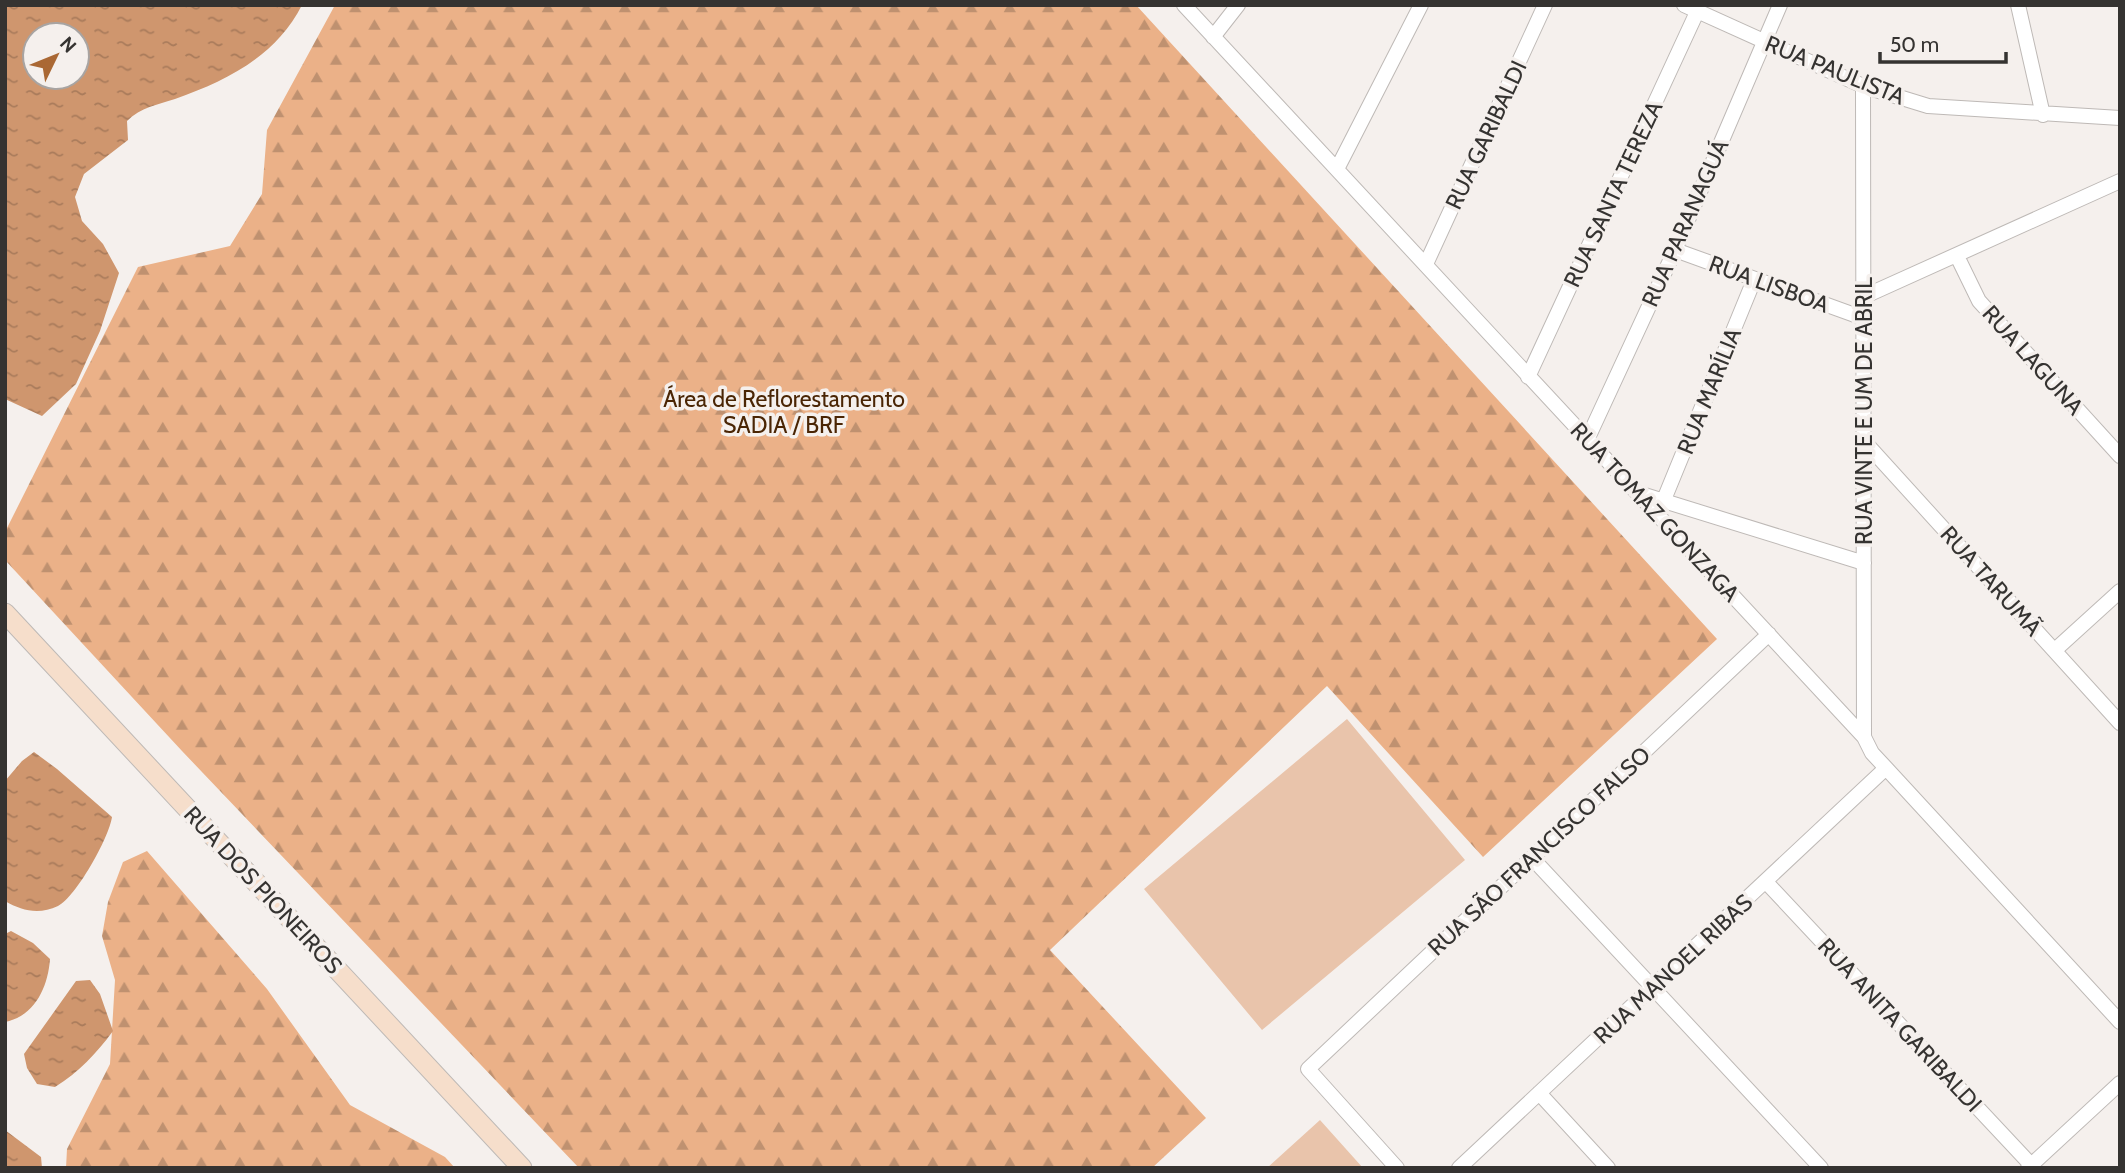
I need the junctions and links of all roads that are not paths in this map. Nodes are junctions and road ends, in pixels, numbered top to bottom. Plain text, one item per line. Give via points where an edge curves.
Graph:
1 (1184, 5) edge
2 (1238, 5) edge
3 (1421, 5) edge
4 (1545, 5) edge
5 (1780, 5) edge
6 (2018, 5) edge
7 (1690, 8) edge
8 (1213, 37) junction
9 (1764, 43) junction
10 (1863, 86) junction
11 (2043, 114) junction
12 (2120, 118) edge
13 (1337, 169) junction
14 (2120, 181) edge
15 (1675, 250) junction
16 (1957, 256) junction
17 (1426, 264) junction
18 (1754, 279) junction
19 (1863, 297) junction
20 (1863, 318) junction
21 (1528, 377) junction
22 (1862, 439) junction
23 (1587, 440) junction
24 (2120, 456) edge
25 (1634, 491) junction
26 (1663, 502) junction
27 (1864, 563) junction
28 (2120, 592) edge
29 (5, 613) edge
30 (1769, 634) junction
31 (2055, 650) junction
32 (2120, 723) edge
33 (1864, 737) junction
34 (1886, 768) junction
35 (1532, 858) junction
36 (1767, 883) junction
37 (1653, 988) junction
38 (2120, 1022) edge
39 (2120, 1083) edge
40 (1539, 1093) junction
41 (2031, 1167) edge
42 (522, 1168) edge
43 (1397, 1168) edge
44 (1459, 1168) edge
45 (1608, 1168) edge
46 (1821, 1168) edge

1 - 8 street, RUA TOMAZ GONZAGA
2 - 8 street
3 - 13 street
4 - 17 street, RUA GARIBALDI
5 - 9 street, RUA PARANAGUÁ
6 - 11 street
7 - 9 street, RUA PAULISTA
7 - 21 street, RUA SANTA TEREZA
8 - 13 street, RUA TOMAZ GONZAGA
9 - 10 street, RUA PAULISTA
9 - 15 street, RUA PARANAGUÁ
10 - 11 street, RUA PAULISTA via 1928,106
10 - 19 street, RUA VINTE E UM DE ABRIL
11 - 12 street, RUA PAULISTA
13 - 17 street, RUA TOMAZ GONZAGA
14 - 16 street
15 - 18 street, RUA LISBOA
15 - 23 street, RUA PARANAGUÁ
16 - 19 street
16 - 24 street, RUA LAGUNA via 1979,301
17 - 21 street, RUA TOMAZ GONZAGA
18 - 20 street, RUA LISBOA
18 - 26 street, RUA MARÍLIA
19 - 20 street, RUA VINTE E UM DE ABRIL
20 - 22 street, RUA VINTE E UM DE ABRIL
21 - 23 street, RUA TOMAZ GONZAGA
22 - 27 street, RUA VINTE E UM DE ABRIL
22 - 31 street, RUA TARUMÃ
23 - 25 street, RUA TOMAZ GONZAGA
25 - 26 street
25 - 30 street, RUA TOMAZ GONZAGA
26 - 27 street
27 - 33 street, RUA VINTE E UM DE ABRIL
28 - 31 street
29 - 42 main road, RUA DOS PIONEIROS
30 - 33 street, RUA TOMAZ GONZAGA
30 - 35 street, RUA SÃO FRANCISCO FALSO
31 - 32 street, RUA TARUMÃ
33 - 34 street, RUA TOMAZ GONZAGA
34 - 36 street, RUA MANOEL RIBAS
34 - 38 street, RUA TOMAZ GONZAGA
35 - 37 street
35 - 43 street, RUA SÃO FRANCISCO FALSO via 1308,1069
36 - 37 street, RUA MANOEL RIBAS
36 - 41 street, RUA ANITA GARIBALDI
37 - 40 street, RUA MANOEL RIBAS
37 - 46 street
39 - 41 street
40 - 44 street, RUA MANOEL RIBAS
40 - 45 street

